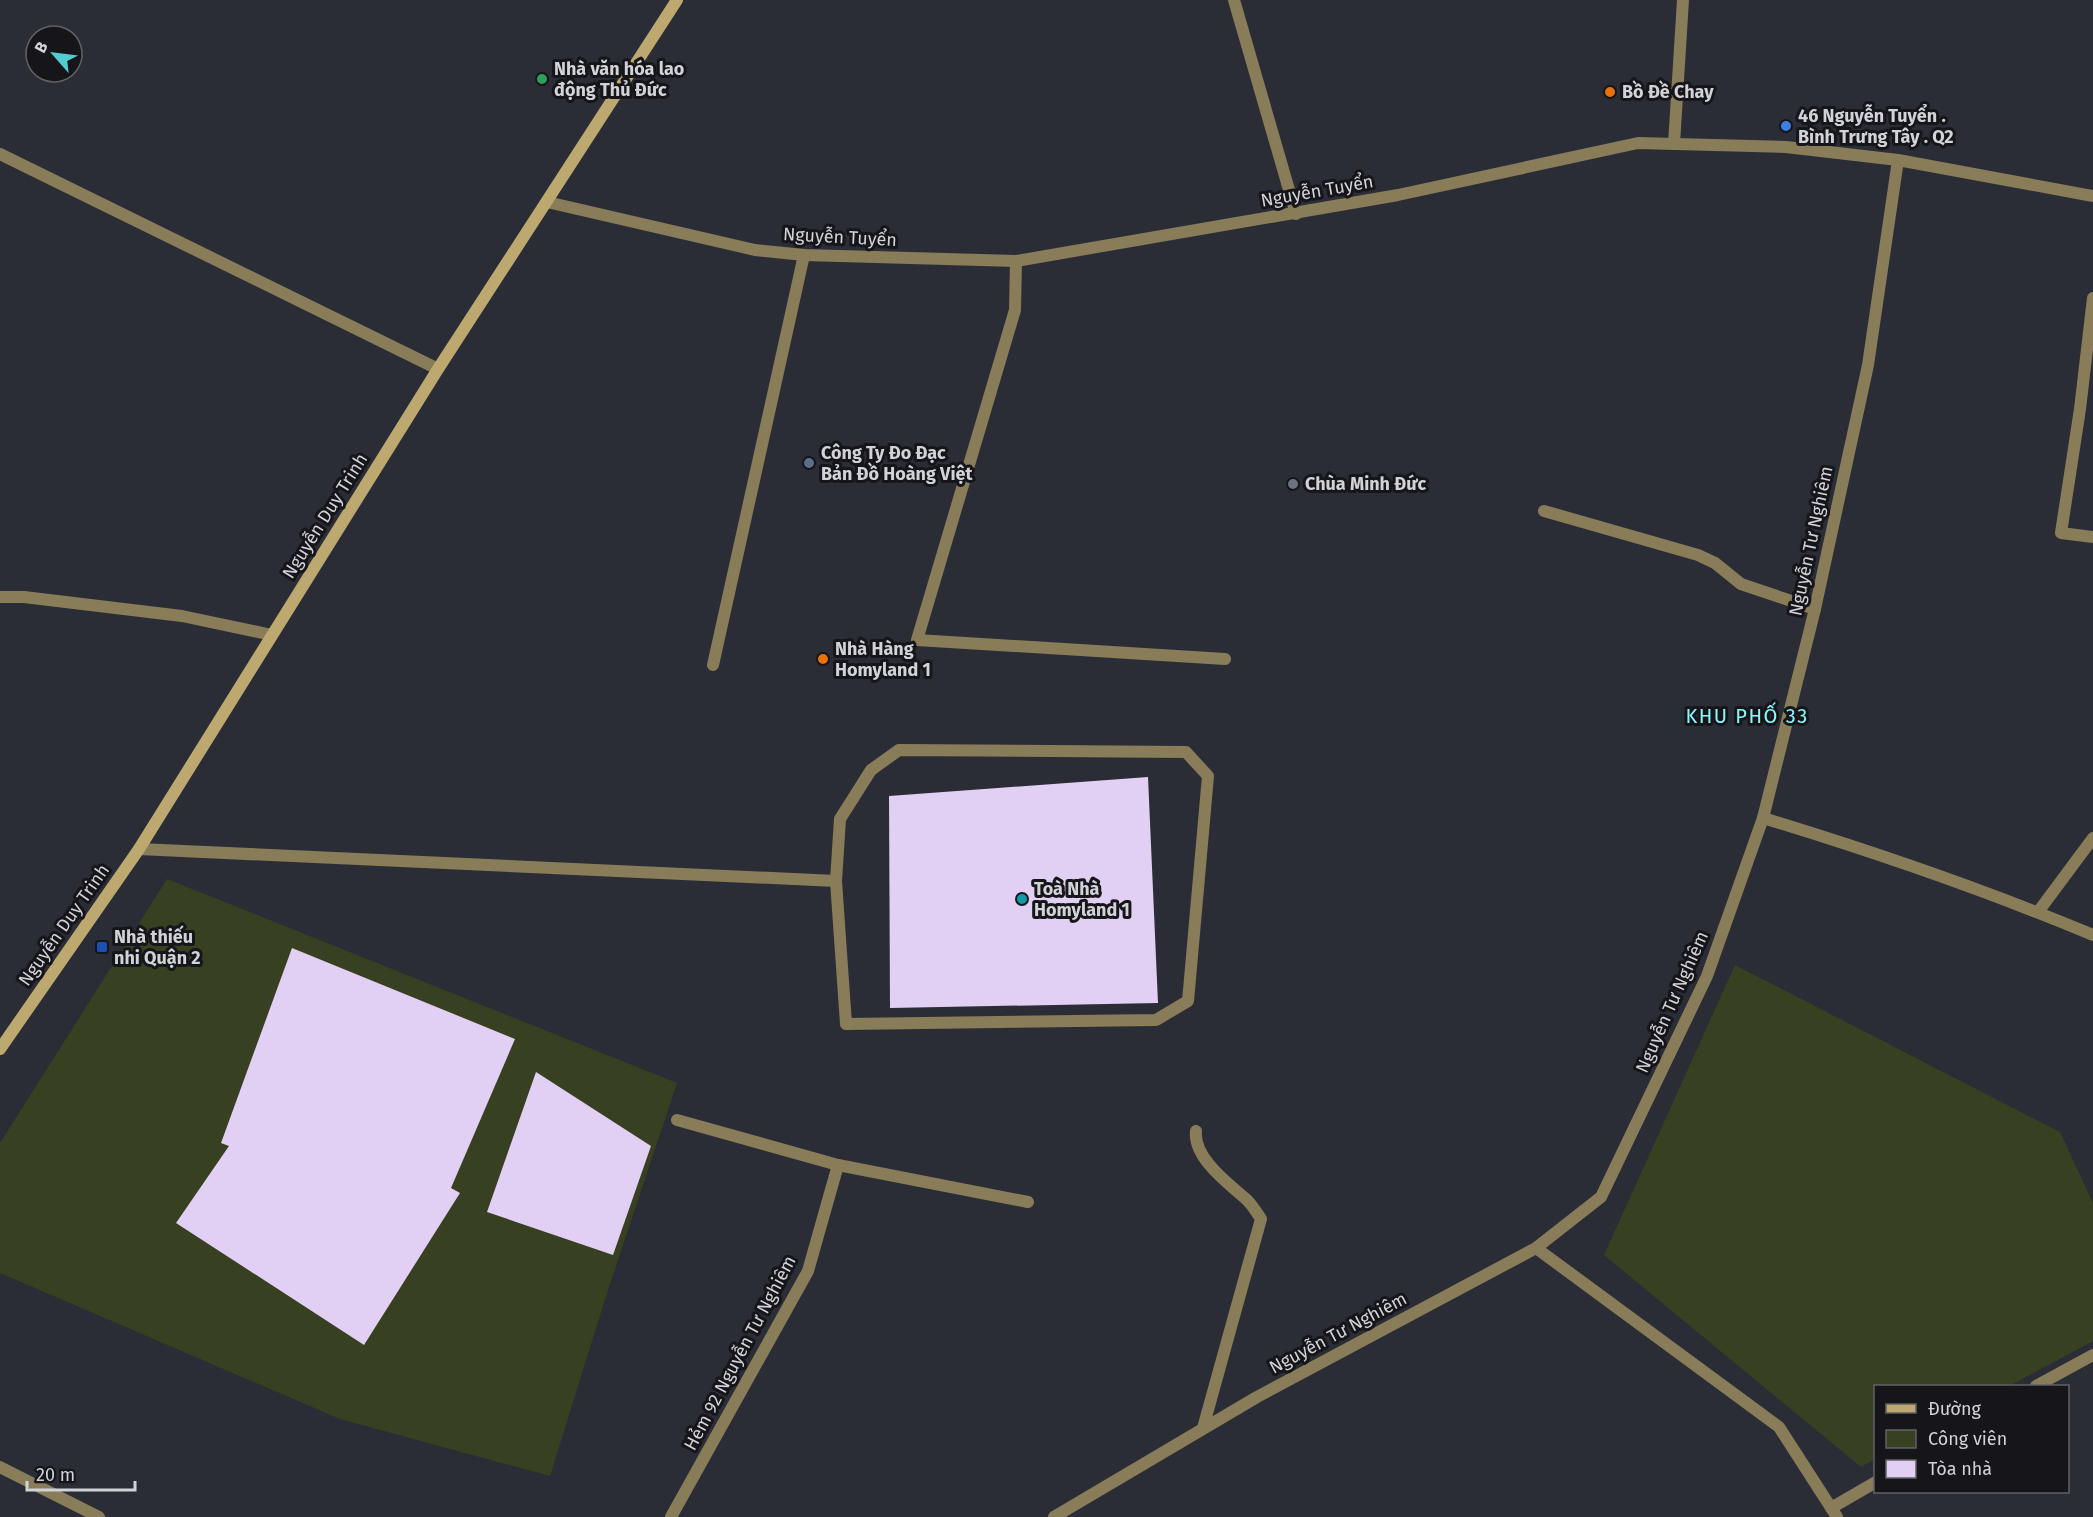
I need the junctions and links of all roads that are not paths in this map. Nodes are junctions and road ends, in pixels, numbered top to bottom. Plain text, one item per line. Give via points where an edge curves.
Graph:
1 (677, 0) edge
2 (1234, 0) edge
3 (1683, 0) edge
4 (1674, 144) junction
5 (0, 154) edge
6 (1898, 160) junction
7 (2093, 196) edge
8 (547, 202) junction
9 (1296, 214) junction
10 (804, 255) junction
11 (1016, 261) junction
12 (2093, 298) edge
13 (438, 369) junction
14 (1544, 511) dead end
15 (2093, 537) edge
16 (0, 597) edge
17 (1815, 609) junction
18 (272, 635) junction
19 (1225, 659) dead end
20 (713, 665) dead end
21 (1763, 818) junction
22 (2093, 838) edge
23 (139, 849) junction
24 (836, 880) junction
25 (2038, 912) junction
26 (2093, 935) edge
27 (0, 1049) edge
28 (677, 1120) dead end
29 (1196, 1131) dead end
30 (838, 1165) junction
31 (1028, 1202) dead end
32 (1536, 1248) junction
33 (2093, 1355) edge
34 (2038, 1385) edge
35 (1203, 1428) junction
36 (0, 1467) edge
37 (1874, 1483) edge
38 (1834, 1512) edge
39 (99, 1517) edge
40 (671, 1517) edge
41 (1054, 1517) edge

1 - 8 main road, Nguyễn Duy Trinh
2 - 9 street
3 - 4 street
4 - 6 street, Nguyễn Tuyển via 1786,147
4 - 9 street, Nguyễn Tuyển via 1638,143
5 - 13 street
6 - 7 street, Nguyễn Tuyển
6 - 17 street, Nguyễn Tư Nghiêm via 1868,365
8 - 10 street, Nguyễn Tuyển via 755,250
8 - 13 main road, Nguyễn Duy Trinh
9 - 11 street, Nguyễn Tuyển
10 - 11 street, Nguyễn Tuyển
10 - 20 street
11 - 19 street via 1015,310 917,640
12 - 15 street via 2061,532
13 - 18 main road, Nguyễn Duy Trinh
14 - 17 street via 1698,555 1741,584
16 - 18 street via 182,616
17 - 21 street, Nguyễn Tư Nghiêm
18 - 23 main road, Nguyễn Duy Trinh
21 - 25 street via 1880,854
21 - 32 street, Nguyễn Tư Nghiêm via 1707,976 1601,1197
22 - 25 street
23 - 24 street
23 - 27 main road, Nguyễn Duy Trinh
24 - 24 street via 846,1024 1156,1020 1188,1001 1208,776 1186,752 900,750 871,770 840,819
25 - 26 street
28 - 30 street
29 - 35 street via 1195,1139 1203,1154 1261,1219
30 - 31 street
30 - 40 street, Hẻm 92 Nguyễn Tư Nghiêm via 808,1271
32 - 35 street, Nguyễn Tư Nghiêm
32 - 38 street via 1779,1427
33 - 34 street
35 - 41 street, Nguyễn Tư Nghiêm
36 - 39 street
37 - 38 street

